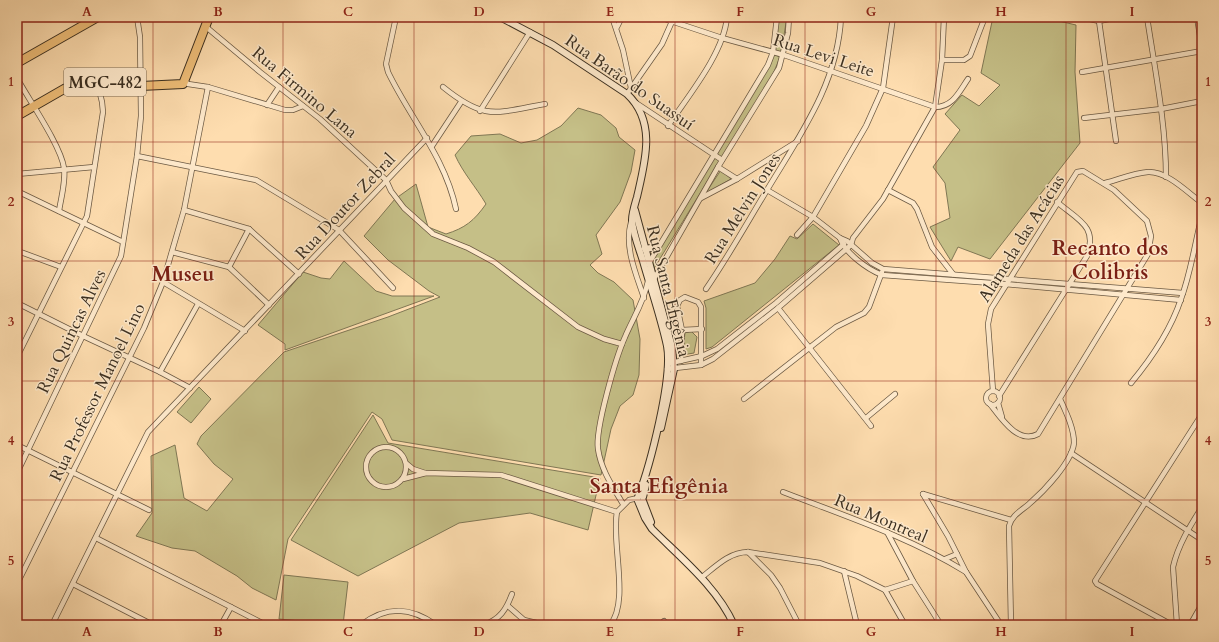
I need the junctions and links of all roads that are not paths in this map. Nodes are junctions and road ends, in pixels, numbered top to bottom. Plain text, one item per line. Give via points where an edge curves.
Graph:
1 (98, 17) edge
2 (137, 17) edge
3 (209, 17) edge
4 (396, 17) edge
5 (500, 17) edge
6 (612, 17) edge
7 (622, 17) edge
8 (659, 17) edge
9 (727, 17) edge
10 (777, 17) edge
11 (789, 17) edge
12 (841, 17) edge
13 (893, 17) edge
14 (944, 17) edge
15 (985, 17) edge
16 (1081, 17) edge
17 (1119, 17) edge
18 (1147, 17) edge
19 (1197, 17) edge
20 (1109, 18) edge
21 (674, 19) edge
22 (1100, 21) junction
23 (205, 26) junction
24 (617, 27) junction
25 (530, 32) junction
26 (722, 38) junction
27 (1202, 50) edge
28 (773, 52) junction
29 (784, 55) junction
30 (942, 60) junction
31 (1154, 60) junction
32 (17, 62) edge
33 (1105, 68) junction
34 (832, 72) junction
35 (1082, 72) dead end
36 (17, 78) edge
37 (968, 79) dead end
38 (97, 81) junction
39 (183, 82) junction
40 (141, 86) junction
41 (208, 87) junction
42 (279, 87) junction
43 (443, 87) dead end
44 (631, 88) junction
45 (882, 88) junction
46 (626, 94) junction
47 (1202, 101) edge
48 (461, 102) junction
49 (636, 103) junction
50 (545, 104) dead end
51 (267, 105) junction
52 (303, 106) junction
53 (935, 107) junction
54 (33, 108) junction
55 (1161, 109) junction
56 (480, 111) junction
57 (17, 116) edge
58 (1112, 116) junction
59 (1084, 118) dead end
60 (668, 126) junction
61 (427, 138) junction
62 (799, 140) junction
63 (1116, 141) dead end
64 (432, 146) junction
65 (137, 156) junction
66 (713, 156) junction
67 (722, 160) junction
68 (94, 167) junction
69 (192, 167) junction
70 (718, 167) junction
71 (64, 169) junction
72 (17, 173) edge
73 (1166, 177) junction
74 (737, 179) junction
75 (386, 180) junction
76 (1105, 184) junction
77 (767, 190) junction
78 (888, 190) junction
79 (19, 192) junction
80 (700, 199) junction
81 (1057, 202) junction
82 (1202, 202) edge
83 (456, 208) dead end
84 (634, 208) junction
85 (184, 210) junction
86 (59, 211) junction
87 (1202, 215) edge
88 (813, 217) junction
89 (632, 218) junction
90 (84, 223) junction
91 (249, 229) junction
92 (339, 230) junction
93 (797, 236) dead end
94 (840, 238) junction
95 (853, 238) junction
96 (847, 241) junction
97 (123, 242) junction
98 (851, 245) junction
99 (843, 246) junction
100 (657, 248) junction
101 (645, 249) junction
102 (847, 249) junction
103 (18, 251) junction
104 (172, 252) junction
105 (17, 258) edge
106 (649, 263) junction
107 (61, 267) junction
108 (229, 267) junction
109 (883, 269) junction
110 (645, 270) junction
111 (299, 274) junction
112 (953, 274) junction
113 (882, 275) junction
114 (651, 280) junction
115 (163, 282) junction
116 (1007, 282) junction
117 (1068, 285) junction
118 (393, 288) dead end
119 (706, 289) dead end
120 (1127, 289) junction
121 (1065, 290) junction
122 (1183, 293) junction
123 (1124, 294) junction
124 (645, 298) junction
125 (1181, 300) junction
126 (17, 303) edge
127 (198, 304) junction
128 (269, 305) junction
129 (778, 308) junction
130 (37, 313) junction
131 (702, 329) junction
132 (682, 330) junction
133 (245, 331) junction
134 (83, 336) junction
135 (622, 344) junction
136 (810, 347) junction
137 (17, 356) edge
138 (702, 356) junction
139 (129, 357) junction
140 (681, 361) junction
141 (701, 365) junction
142 (671, 366) junction
143 (160, 372) junction
144 (1131, 383) dead end
145 (190, 388) junction
146 (992, 391) junction
147 (895, 394) dead end
148 (999, 395) junction
149 (744, 398) dead end
150 (1060, 399) junction
151 (998, 402) junction
152 (990, 404) junction
153 (1202, 414) edge
154 (866, 418) junction
155 (1003, 421) junction
156 (1200, 422) edge
157 (871, 426) dead end
158 (17, 445) edge
159 (28, 450) junction
160 (1071, 454) junction
161 (407, 464) junction
162 (73, 471) junction
163 (17, 473) edge
164 (426, 473) junction
165 (403, 479) junction
166 (783, 492) dead end
167 (117, 495) junction
168 (639, 499) junction
169 (1145, 503) junction
170 (623, 504) junction
171 (1202, 507) edge
172 (149, 510) dead end
173 (617, 512) junction
174 (1011, 520) junction
175 (1187, 530) junction
176 (887, 532) junction
177 (96, 538) junction
178 (1202, 540) edge
179 (748, 552) junction
180 (957, 554) junction
181 (945, 559) junction
182 (844, 571) junction
183 (966, 572) junction
184 (701, 578) junction
185 (913, 580) junction
186 (17, 584) edge
187 (73, 584) junction
188 (885, 590) junction
189 (512, 594) dead end
190 (1202, 604) edge
191 (508, 606) junction
192 (231, 607) junction
193 (611, 624) edge
194 (52, 625) edge
195 (153, 625) edge
196 (221, 625) edge
197 (266, 625) edge
198 (361, 625) edge
199 (436, 625) edge
200 (484, 625) edge
201 (545, 625) edge
202 (734, 625) edge
203 (799, 625) edge
204 (857, 625) edge
205 (905, 625) edge
206 (941, 625) edge
207 (1000, 625) edge
208 (1011, 625) edge
209 (1172, 625) edge
210 (1177, 625) edge
211 (1190, 625) edge

1 - 32 highway
2 - 40 street, Rua Quincas Alves
3 - 23 highway
4 - 61 street via 386,64 388,72
5 - 25 main road, Rua Barão do Suassuí
6 - 24 street
7 - 24 street
8 - 21 street, Rua Levi Leite
9 - 26 street
10 - 28 street
11 - 29 street
12 - 34 street, Rua Melvin Jones via 840,36
13 - 45 street
14 - 30 street
15 - 30 street via 970,56 964,60
16 - 22 street
17 - 20 street
18 - 31 street
19 - 27 street
20 - 22 street
21 - 26 street, Rua Levi Leite
21 - 44 street via 662,44
22 - 33 street
23 - 39 highway
23 - 42 street, Rua Firmino Lana
24 - 44 street
25 - 46 main road, Rua Barão do Suassuí
25 - 56 street
26 - 28 street, Rua Levi Leite
26 - 60 street via 707,67
27 - 31 street
28 - 29 street, Rua Levi Leite
28 - 66 street via 760,79
29 - 34 street, Rua Levi Leite
29 - 67 street
30 - 53 street
31 - 33 street
31 - 55 street
33 - 35 street
33 - 58 street
34 - 45 street, Rua Levi Leite
34 - 62 street, Rua Melvin Jones
36 - 54 street
37 - 53 street via 952,102
38 - 40 highway, MGC-482
38 - 54 highway, MGC-482 via 64,89
38 - 68 street via 103,112
39 - 40 highway, MGC-482
39 - 41 street
40 - 65 street, Rua Quincas Alves
41 - 51 street
41 - 69 street, Rua Professor Manoel Lino
42 - 51 street
42 - 52 street, Rua Firmino Lana
43 - 48 street
44 - 46 street
45 - 53 street, Rua Levi Leite
45 - 88 street via 866,126
46 - 49 main road, Rua Barão do Suassuí
47 - 55 street
48 - 56 street
48 - 64 street
49 - 60 street, Rua Barão do Suassuí
49 - 84 main road, Rua Santa Efigênia via 645,126 647,146
50 - 56 street via 502,112
51 - 52 street via 293,110
52 - 75 street, Rua Firmino Lana
53 - 78 street
54 - 57 highway, MGC-482
54 - 71 street via 56,146
55 - 58 street
55 - 73 street
58 - 59 street
58 - 63 street
60 - 66 street, Rua Barão do Suassuí
61 - 64 street
61 - 75 street, Rua Doutor Zebral
62 - 74 street, Rua Melvin Jones
62 - 77 street, Rua Melvin Jones
64 - 83 street via 448,181
65 - 69 street
65 - 97 street, Rua Quincas Alves
66 - 67 street, Rua Barão do Suassuí
66 - 100 street
67 - 70 street
68 - 71 street
68 - 90 street via 90,203
69 - 85 street, Rua Professor Manoel Lino
69 - 92 street via 256,180
70 - 74 street, Rua Melvin Jones
70 - 80 street
71 - 72 street
71 - 86 street
72 - 79 street
73 - 76 street via 1148,172
73 - 82 street
74 - 80 street, Rua Melvin Jones
75 - 92 street, Rua Doutor Zebral
75 - 135 street, Rua Firmino Lana via 391,192 404,208 433,234 494,262 578,328
76 - 81 street, Alameda das Acácias via 1080,170
76 - 120 street, Alameda das Acácias via 1147,221 1149,228 1151,245 1148,254
77 - 88 street
77 - 119 street, Rua Melvin Jones
78 - 95 street
78 - 112 street via 913,203 932,247
79 - 86 street
79 - 103 street
80 - 114 street
81 - 116 street, Alameda das Acácias
81 - 117 street via 1087,228 1092,239 1087,256
84 - 89 main road, Rua Santa Efigênia
84 - 101 main road, Rua Santa Efigênia
85 - 91 street
85 - 104 street, Rua Professor Manoel Lino
86 - 90 street
87 - 122 street
88 - 93 street
88 - 94 street
89 - 110 main road, Rua Santa Efigênia
89 - 124 street via 628,237
90 - 97 street
90 - 107 street
91 - 108 street
91 - 111 street
92 - 111 street, Rua Doutor Zebral
92 - 118 street
94 - 96 street
94 - 99 street
95 - 96 street
95 - 98 street
96 - 98 street
96 - 99 street
97 - 134 street, Rua Quincas Alves via 121,256
98 - 102 street
98 - 109 street
99 - 102 street
99 - 138 street via 776,304 717,349
100 - 101 main road
100 - 106 street
101 - 106 main road, Rua Santa Efigênia
102 - 113 street
102 - 129 street
103 - 105 street
103 - 107 street
104 - 108 street
104 - 115 street, Rua Professor Manoel Lino
106 - 110 street
106 - 114 main road, Rua Santa Efigênia
107 - 130 street
108 - 128 street
109 - 112 street
109 - 113 street
110 - 114 main road, Rua Santa Efigênia
111 - 128 street, Rua Doutor Zebral
112 - 116 street
113 - 116 street
113 - 136 street via 864,313 836,327
114 - 124 street
114 - 142 main road, Rua Santa Efigênia via 672,347
115 - 127 street
115 - 139 street, Rua Professor Manoel Lino
116 - 117 street
116 - 121 street
116 - 146 street, Alameda das Acácias via 988,317
117 - 120 street
117 - 121 street
120 - 122 street
120 - 123 street, Alameda das Acácias
121 - 123 street
121 - 148 street
122 - 125 street
123 - 125 street
123 - 150 street, Alameda das Acácias
124 - 135 street
125 - 144 street via 1165,333
126 - 130 street
127 - 133 street
127 - 143 street
128 - 133 street, Rua Doutor Zebral
129 - 136 street
129 - 141 street via 720,354
130 - 134 street
130 - 137 street
131 - 132 street
131 - 132 street via 701,307 698,302 686,297 680,300 677,306
131 - 138 street
132 - 140 street
133 - 145 street, Rua Doutor Zebral
134 - 139 street
134 - 159 street, Rua Quincas Alves
135 - 170 street via 602,416 597,445 604,472
136 - 149 street
136 - 154 street
138 - 140 street
138 - 141 street
139 - 143 street
139 - 162 street, Rua Professor Manoel Lino
140 - 142 street
141 - 142 street
142 - 168 main road, Rua Santa Efigênia
143 - 145 street
145 - 167 street, Rua Doutor Zebral via 148,432
146 - 148 street
146 - 152 street via 986,398
147 - 154 street
148 - 151 street
150 - 155 street, Alameda das Acácias via 1041,430 1032,437 1020,436
150 - 160 street via 1072,429 1074,442
151 - 152 street
151 - 155 street
152 - 155 street, Alameda das Acácias
153 - 156 street
154 - 157 street
156 - 169 street
158 - 159 street
159 - 162 street
159 - 163 street, Rua Quincas Alves
160 - 169 street
160 - 174 street via 1043,492
161 - 164 street
161 - 165 street
161 - 165 street via 404,456 387,447 376,450 366,462 366,470 374,484 390,488
162 - 167 street
162 - 186 street, Rua Professor Manoel Lino
164 - 165 street
164 - 173 street via 501,475
166 - 176 street, Rua Montreal
167 - 172 street
167 - 177 street, Rua Doutor Zebral
168 - 170 street
168 - 184 main road via 661,537
169 - 175 street
169 - 209 street via 1096,578 1097,584
170 - 173 street
171 - 175 street
173 - 193 street via 615,536 619,574 618,604
174 - 180 street via 923,494
174 - 208 street
175 - 178 street
175 - 210 street via 1173,567
176 - 181 street, Rua Montreal
176 - 185 street
177 - 187 street, Rua Doutor Zebral
177 - 192 street
179 - 182 street via 820,563
179 - 184 street via 732,555
179 - 203 street via 771,575
180 - 181 street
180 - 183 street
181 - 183 street, Rua Montreal
182 - 188 street
182 - 204 street
183 - 207 street
184 - 202 main road via 721,602
185 - 188 street
185 - 206 street
187 - 194 street, Rua Doutor Zebral
187 - 195 street
188 - 205 street
189 - 191 street
190 - 211 street
191 - 200 street via 502,614
191 - 201 street via 524,620
192 - 196 street
192 - 197 street
198 - 199 street via 379,614 397,611 417,613

